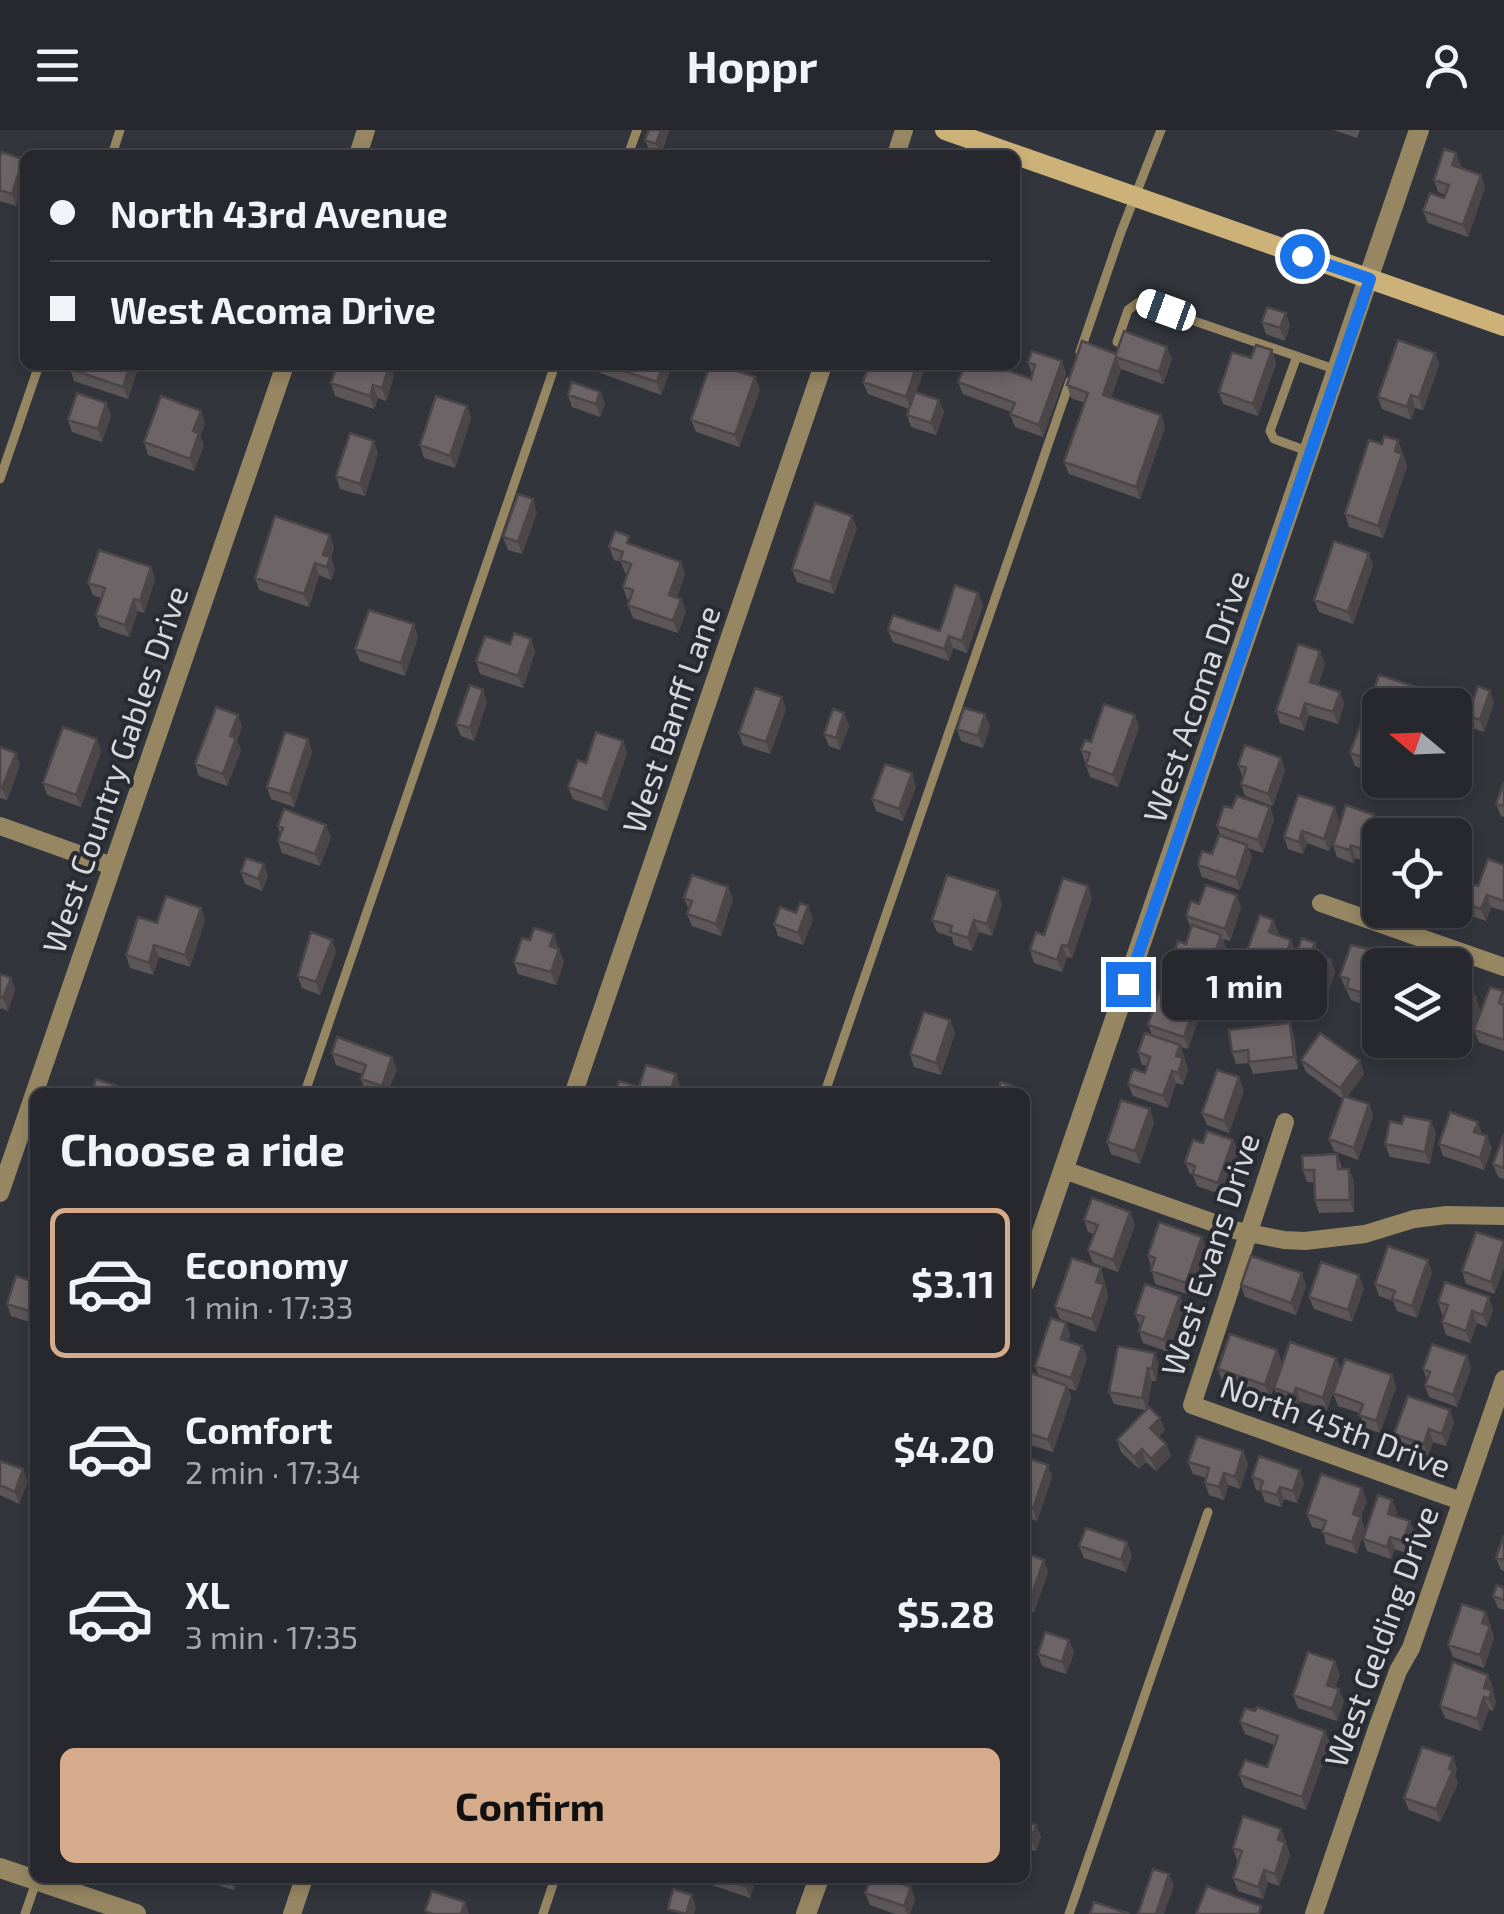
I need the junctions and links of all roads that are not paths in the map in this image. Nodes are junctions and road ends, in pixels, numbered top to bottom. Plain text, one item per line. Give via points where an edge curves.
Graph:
1 (945, 130) edge
2 (1161, 130) edge
3 (1420, 130) edge
4 (1002, 150) edge
5 (1020, 156) edge
6 (1136, 197) junction
7 (1370, 279) junction
8 (1504, 326) edge
9 (1117, 342) edge
10 (1296, 356) junction
11 (37, 370) edge
12 (283, 370) edge
13 (552, 370) edge
14 (822, 370) edge
15 (1338, 371) junction
16 (1310, 452) junction
17 (0, 478) edge
18 (0, 826) edge
19 (112, 866) junction
20 (1321, 903) dead end
21 (1504, 968) edge
22 (36, 1088) edge
23 (306, 1088) edge
24 (575, 1088) edge
25 (826, 1088) edge
26 (30, 1105) edge
27 (1285, 1122) dead end
28 (1064, 1170) junction
29 (0, 1193) edge
30 (1504, 1216) edge
31 (1248, 1234) junction
32 (1030, 1268) edge
33 (1504, 1378) edge
34 (1192, 1405) joint
35 (1461, 1502) junction
36 (1208, 1512) dead end
37 (0, 1868) edge
38 (30, 1877) edge
39 (36, 1883) edge
40 (48, 1883) edge
41 (302, 1883) edge
42 (553, 1883) edge
43 (816, 1883) edge
44 (25, 1914) edge
45 (136, 1914) edge
46 (292, 1914) edge
47 (542, 1914) edge
48 (806, 1914) edge
49 (1069, 1914) edge
50 (1314, 1914) edge

1 - 4 main road
2 - 6 lane
3 - 7 street, West Acoma Drive
5 - 6 main road
6 - 7 main road
6 - 25 lane
7 - 8 main road
7 - 15 street, West Acoma Drive
9 - 10 lane via 1128,310 1140,302
10 - 15 lane
10 - 16 lane via 1270,435
11 - 17 lane
12 - 19 street, West Country Gables Drive
13 - 23 lane
14 - 24 street, West Banff Lane
15 - 16 street, West Acoma Drive
16 - 28 street, West Acoma Drive
18 - 19 street
19 - 22 street, West Country Gables Drive
20 - 21 street
26 - 29 street, West Country Gables Drive
27 - 31 street, West Evans Drive
28 - 31 street
28 - 32 street, West Acoma Drive
30 - 31 street via 1431,1208 1334,1239
31 - 34 street, West Evans Drive
33 - 35 street, West Gelding Drive
34 - 35 street, North 45th Drive
35 - 50 street, West Gelding Drive
36 - 49 lane
37 - 38 street
39 - 44 lane
40 - 45 street
41 - 46 street
42 - 47 lane
43 - 48 street

